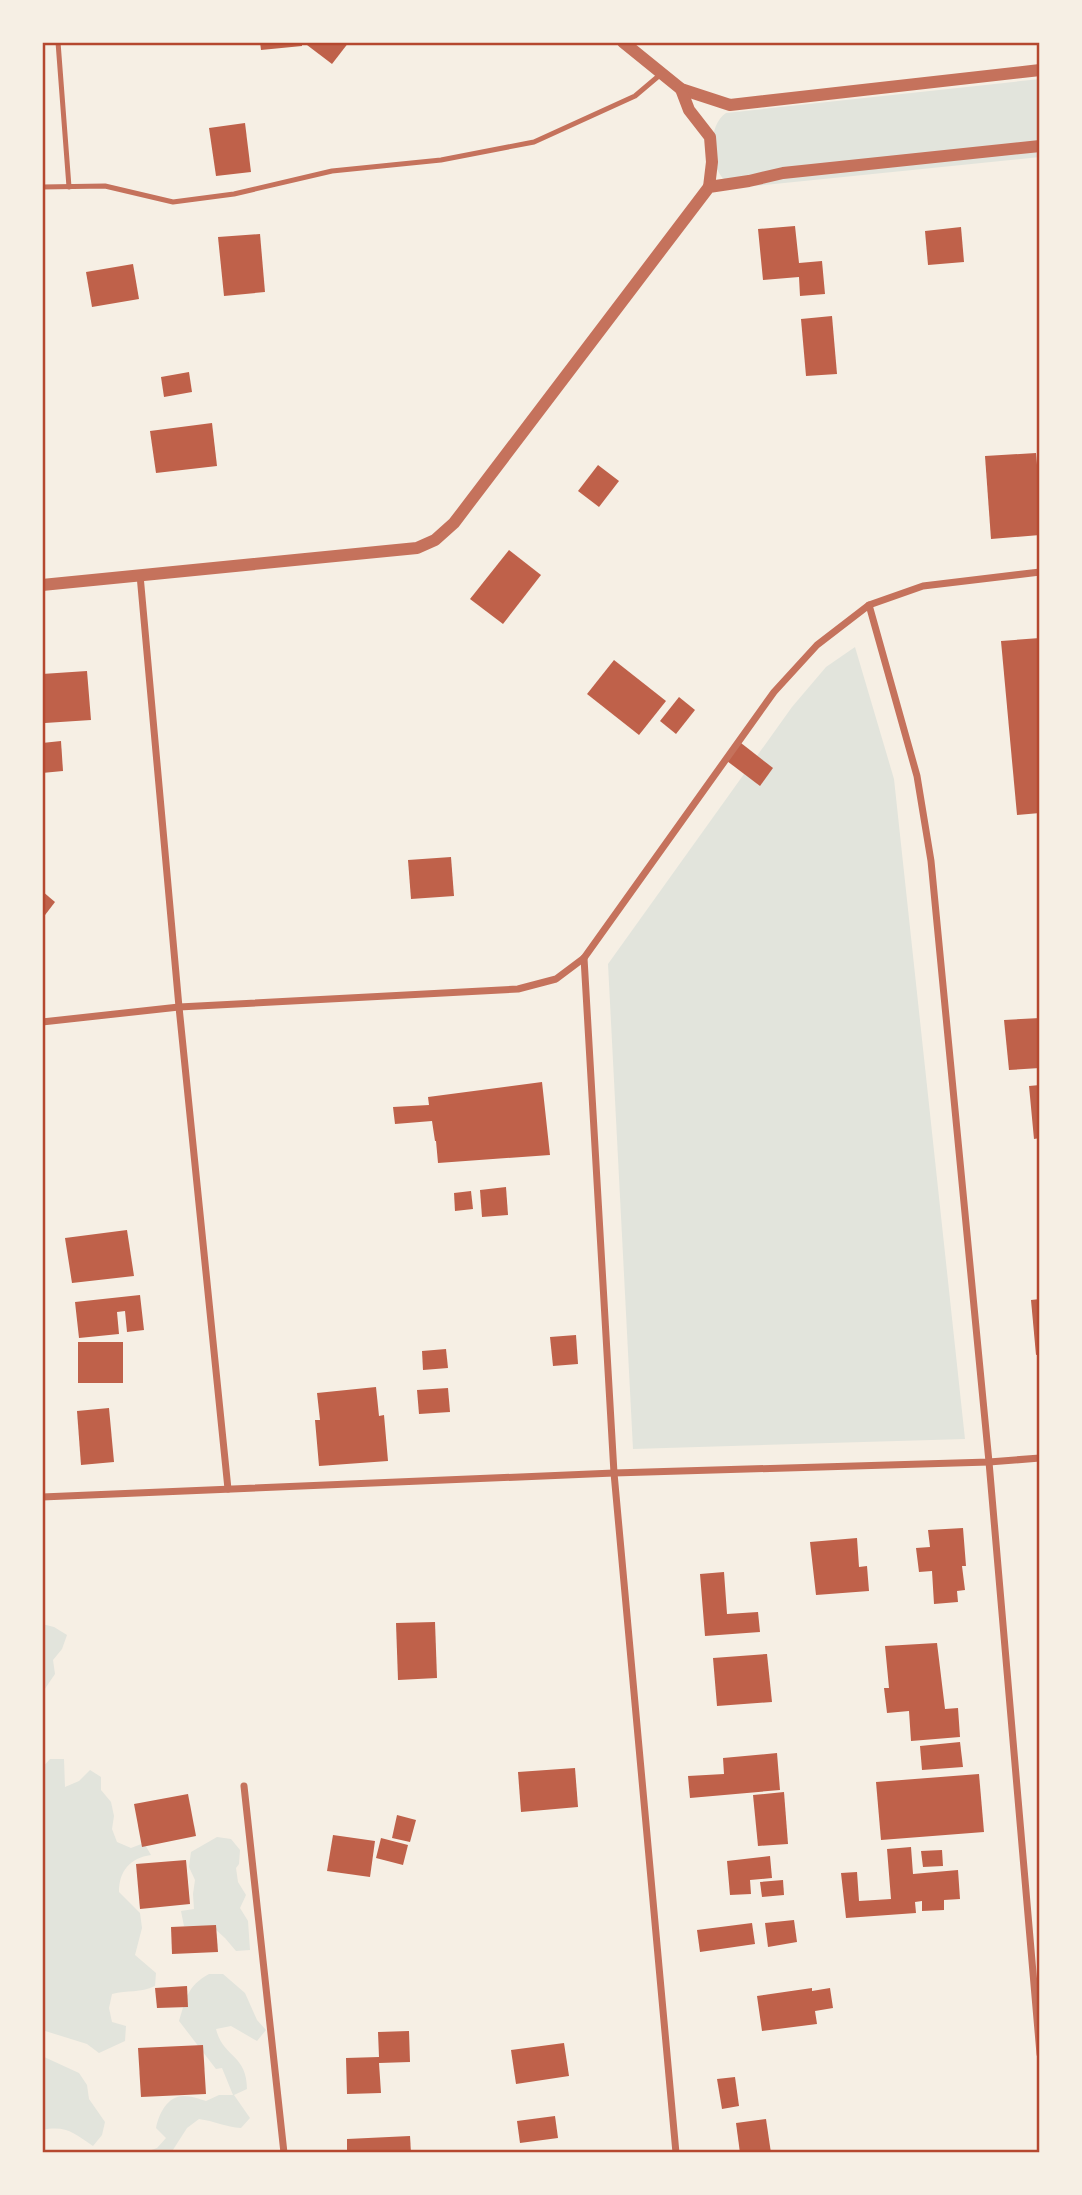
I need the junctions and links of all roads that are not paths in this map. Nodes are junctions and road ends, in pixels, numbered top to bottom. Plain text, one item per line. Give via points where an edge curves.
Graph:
1 (58, 42) edge
2 (623, 42) edge
3 (1040, 70) edge
4 (661, 74) junction
5 (681, 89) junction
6 (1040, 146) edge
7 (42, 187) edge
8 (69, 187) junction
9 (709, 187) junction
10 (1040, 572) edge
11 (140, 575) junction
12 (42, 585) edge
13 (869, 605) junction
14 (584, 958) junction
15 (179, 1007) junction
16 (42, 1022) edge
17 (1040, 1458) edge
18 (989, 1462) junction
19 (614, 1473) junction
20 (228, 1489) junction
21 (42, 1497) edge
22 (244, 1786) dead end
23 (1040, 2054) edge
24 (284, 2153) edge
25 (676, 2153) edge

1 - 8 lane
2 - 4 street
3 - 5 street via 730,105
4 - 5 street
4 - 8 lane via 635,96 534,142 441,160 332,171 234,194 173,202 105,186
5 - 9 street via 689,110 710,137
6 - 9 street via 783,173
7 - 8 lane
9 - 11 street via 454,523 435,540 417,548
10 - 13 street via 923,586
11 - 12 street
11 - 15 street
13 - 14 street via 817,645 774,692
13 - 18 street via 917,776 932,861
14 - 15 street via 556,979 519,989
14 - 19 street
15 - 16 street
15 - 20 street
17 - 18 street
18 - 19 street
18 - 23 street
19 - 20 street
19 - 25 street
20 - 21 street
22 - 24 street

